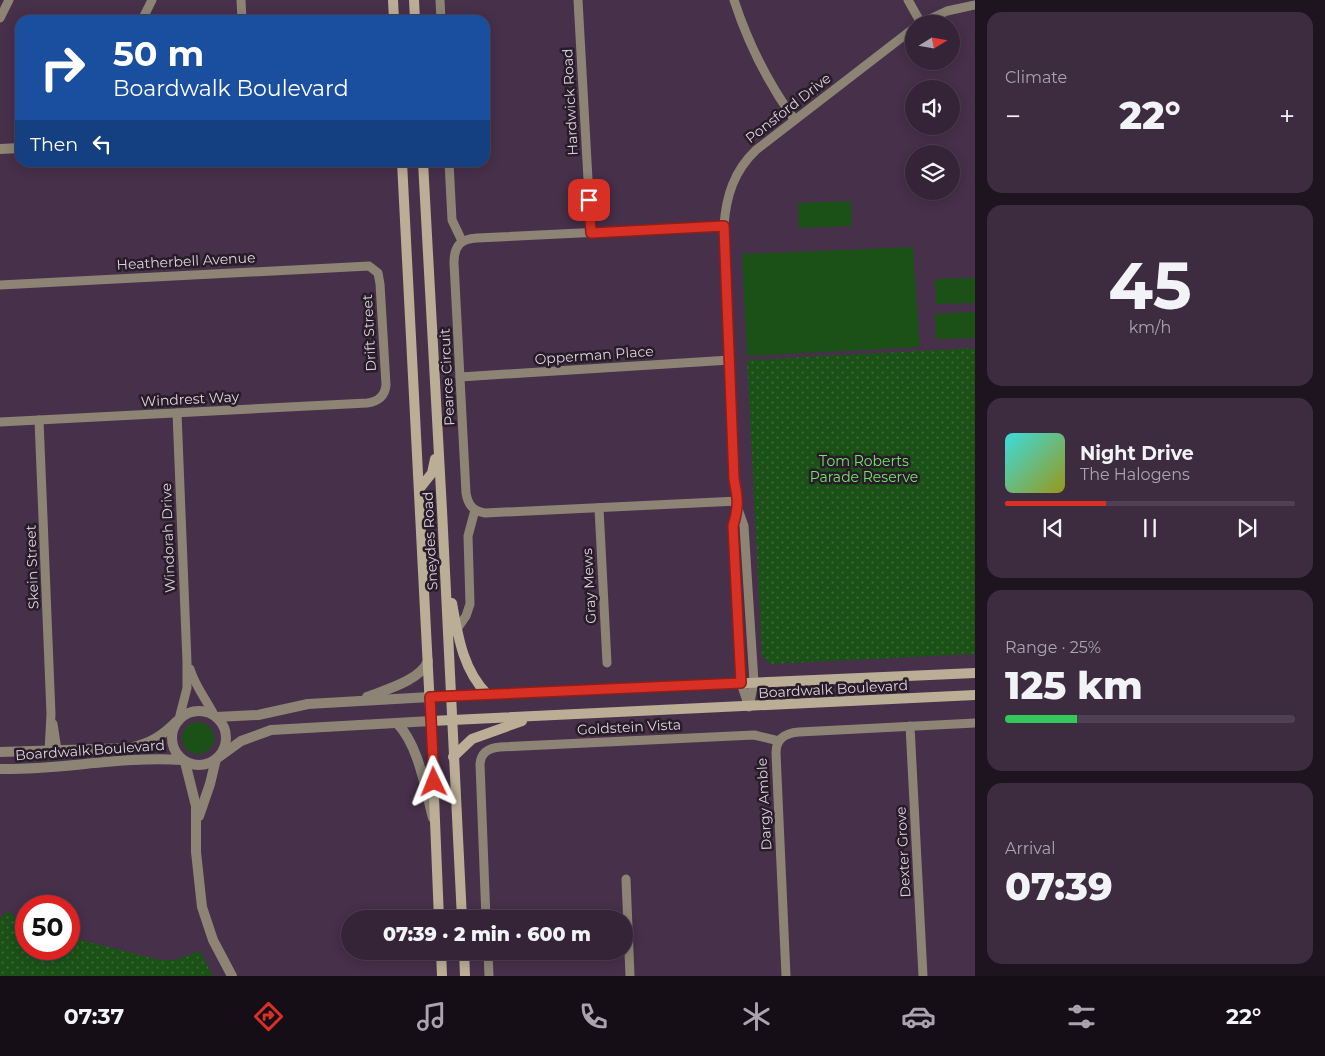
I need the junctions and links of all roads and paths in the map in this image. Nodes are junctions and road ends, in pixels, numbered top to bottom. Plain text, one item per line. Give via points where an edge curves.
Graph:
1 (9, 0) edge
2 (152, 0) edge
3 (241, 0) edge
4 (393, 0) edge
5 (414, 0) edge
6 (440, 0) edge
7 (578, 0) edge
8 (734, 0) edge
9 (908, 0) edge
10 (975, 5) edge
11 (144, 15) edge
12 (242, 15) edge
13 (394, 15) edge
14 (416, 15) edge
15 (441, 15) edge
16 (914, 15) edge
17 (939, 15) edge
18 (0, 18) edge
19 (905, 35) edge
20 (794, 120) junction
21 (15, 148) edge
22 (0, 149) edge
23 (403, 167) edge
24 (423, 167) edge
25 (449, 167) edge
26 (724, 226) junction
27 (591, 233) junction
28 (462, 241) junction
29 (372, 267) joint
30 (0, 285) edge
31 (730, 360) junction
32 (460, 377) junction
33 (380, 398) joint
34 (176, 413) junction
35 (39, 420) junction
36 (0, 422) edge
37 (437, 426) junction
38 (420, 488) junction
39 (738, 505) junction
40 (599, 508) junction
41 (475, 510) junction
42 (445, 558) junction
43 (457, 629) junction
44 (448, 639) junction
45 (428, 661) junction
46 (187, 662) junction
47 (607, 663) dead end
48 (975, 673) edge
49 (754, 682) junction
50 (741, 683) junction
51 (487, 694) junction
52 (975, 695) edge
53 (451, 696) junction
54 (430, 697) junction
55 (359, 701) junction
56 (749, 707) junction
57 (215, 716) junction
58 (534, 717) junction
59 (178, 720) junction
60 (452, 720) junction
61 (431, 722) junction
62 (398, 723) junction
63 (975, 723) edge
64 (910, 726) junction
65 (779, 741) junction
66 (53, 751) junction
67 (0, 752) edge
68 (453, 757) junction
69 (218, 758) junction
70 (183, 761) junction
71 (0, 769) edge
72 (197, 822) junction
73 (436, 829) junction
74 (626, 879) dead end
75 (439, 910) edge
76 (462, 910) edge
77 (486, 910) edge
78 (441, 960) edge
79 (464, 960) edge
80 (488, 960) edge
81 (232, 976) edge
82 (442, 976) edge
83 (465, 976) edge
84 (489, 976) edge
85 (630, 976) edge
86 (786, 976) edge
87 (923, 976) edge

1 - 18 street
2 - 11 street
3 - 12 street
4 - 13 main road
5 - 14 main road
6 - 15 street
7 - 27 street, Hardwick Road
8 - 20 street via 757,57
9 - 16 street
10 - 17 street, Ponsford Drive
19 - 20 street, Ponsford Drive
20 - 26 street, Ponsford Drive via 756,150 740,169 728,198
21 - 22 street
23 - 38 main road, Sneydes Road
24 - 37 main road, Sneydes Road
25 - 28 street via 452,220
26 - 27 street
26 - 31 street, Ponsford Drive
27 - 28 street
28 - 32 street, Pearce Circuit via 454,259
29 - 30 street, Heatherbell Avenue
29 - 33 street, Drift Street via 379,277 381,303 386,385
31 - 32 street, Opperman Place
31 - 39 street, Ponsford Drive via 734,479
32 - 41 street, Pearce Circuit via 466,493
33 - 34 street, Windrest Way via 367,403
34 - 35 street, Windrest Way
34 - 46 street, Windorah Drive
35 - 36 street, Windrest Way
35 - 66 street, Skein Street
37 - 38 main road via 434,470
37 - 42 main road, Sneydes Road
38 - 45 main road, Sneydes Road
39 - 40 street
39 - 49 street, Ponsford Drive via 744,526
39 - 50 street, Ponsford Drive via 733,526
40 - 41 street via 488,513
40 - 47 street, Gray Mews
41 - 43 street via 468,536 470,604
42 - 43 main road
42 - 44 main road, Sneydes Road
43 - 44 street
43 - 51 main road via 467,664
44 - 53 main road, Sneydes Road
45 - 54 main road, Sneydes Road
45 - 55 street via 416,676
46 - 57 street, Windorah Drive via 194,683
46 - 59 street, Windorah Drive via 187,688
48 - 49 main road, Boardwalk Boulevard
49 - 50 main road, Boardwalk Boulevard
49 - 56 street, Ponsford Drive
50 - 51 main road, Boardwalk Boulevard
50 - 56 street, Ponsford Drive
51 - 53 main road, Boardwalk Boulevard
52 - 56 main road, Boardwalk Boulevard
53 - 54 main road, Boardwalk Boulevard
53 - 60 main road, Sneydes Road
54 - 55 street, Boardwalk Boulevard
54 - 61 main road, Sneydes Road
55 - 57 street, Boardwalk Boulevard via 308,704 258,715
56 - 58 main road, Boardwalk Boulevard
57 - 59 street via 196,711
57 - 69 street via 222,724 226,741
58 - 60 main road, Boardwalk Boulevard
58 - 68 main road via 472,739
59 - 66 street, Boardwalk Boulevard via 158,738 140,746
59 - 70 street via 171,737 172,746
60 - 61 main road, Boardwalk Boulevard
60 - 68 main road, Sneydes Road
61 - 62 street, Boardwalk Boulevard
61 - 73 main road, Sneydes Road
62 - 69 street, Boardwalk Boulevard via 270,730 241,741
62 - 73 street via 412,748
63 - 64 street, Dargy Amble
64 - 65 street, Dargy Amble via 799,732 788,734
64 - 87 street, Dexter Grove
65 - 77 street, Goldstein Vista via 754,734 488,750 480,761
65 - 86 street, Dargy Amble via 776,753
66 - 67 street, Boardwalk Boulevard
68 - 76 main road, Sneydes Road
69 - 70 street via 201,765
69 - 72 street
70 - 71 street, Boardwalk Boulevard via 144,758
70 - 72 street via 194,795
72 - 81 street via 195,840 202,907 213,940
73 - 75 main road, Sneydes Road
74 - 85 street
78 - 82 main road
79 - 83 main road
80 - 84 street

